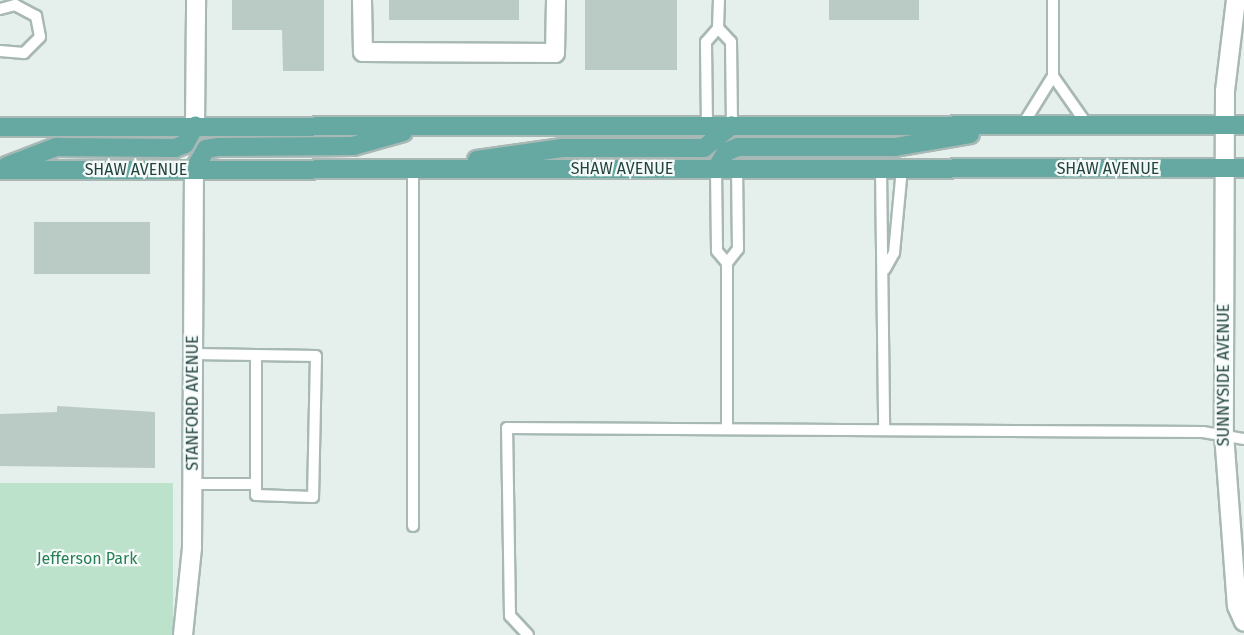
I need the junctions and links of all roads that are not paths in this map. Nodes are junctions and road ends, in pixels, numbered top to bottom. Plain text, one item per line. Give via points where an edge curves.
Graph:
1 (196, 0) edge
2 (362, 0) edge
3 (556, 0) edge
4 (718, 0) edge
5 (1053, 0) edge
6 (1236, 0) edge
7 (0, 9) edge
8 (718, 27) junction
9 (0, 51) edge
10 (1053, 76) junction
11 (425, 125) junction
12 (732, 125) junction
13 (1224, 125) junction
14 (1244, 125) edge
15 (195, 126) junction
16 (707, 126) junction
17 (1022, 126) junction
18 (1088, 126) junction
19 (0, 127) edge
20 (1223, 168) junction
21 (1244, 168) edge
22 (0, 169) edge
23 (413, 169) junction
24 (716, 169) junction
25 (737, 169) junction
26 (880, 169) junction
27 (902, 169) junction
28 (194, 170) junction
29 (727, 263) junction
30 (885, 269) junction
31 (193, 354) junction
32 (256, 355) junction
33 (727, 429) junction
34 (884, 430) junction
35 (1224, 435) junction
36 (1244, 439) edge
37 (192, 484) junction
38 (256, 484) junction
39 (413, 526) dead end
40 (1244, 622) edge
41 (183, 635) edge
42 (528, 635) edge

1 - 15 street
2 - 3 street via 363,52 555,54
4 - 8 lane
5 - 10 lane
6 - 13 street, SUNNYSIDE AVENUE
7 - 9 lane via 15,5 36,16 40,37 24,54
8 - 12 lane via 731,42
8 - 16 lane via 706,42
10 - 17 lane
10 - 18 lane
11 - 15 main road
11 - 16 main road
11 - 28 main road via 353,146 206,149
12 - 16 main road
12 - 17 main road
12 - 23 main road via 704,148 562,148
13 - 14 main road
13 - 18 main road
13 - 20 street, SUNNYSIDE AVENUE
15 - 19 main road
15 - 22 main road via 185,144 175,148 56,147
17 - 18 main road
17 - 24 main road via 895,147 738,147 726,152
20 - 21 main road, SHAW AVENUE
20 - 27 main road, SHAW AVENUE
20 - 35 street, SUNNYSIDE AVENUE
22 - 28 main road, SHAW AVENUE
23 - 24 main road, SHAW AVENUE
23 - 28 main road, SHAW AVENUE
23 - 39 lane
24 - 25 main road, SHAW AVENUE
24 - 29 lane via 717,251
25 - 26 main road, SHAW AVENUE
25 - 29 lane via 738,249
26 - 27 main road, SHAW AVENUE
26 - 30 lane
27 - 30 lane via 894,253
28 - 31 street, STANFORD AVENUE
29 - 33 lane
30 - 34 lane
31 - 32 lane
31 - 37 street, STANFORD AVENUE
32 - 38 lane
32 - 38 lane via 316,356 314,497 256,495
33 - 34 lane
33 - 42 lane via 507,428 510,616
34 - 35 lane
35 - 36 lane
35 - 40 street, SUNNYSIDE AVENUE via 1237,606
37 - 38 lane
37 - 41 street, STANFORD AVENUE

